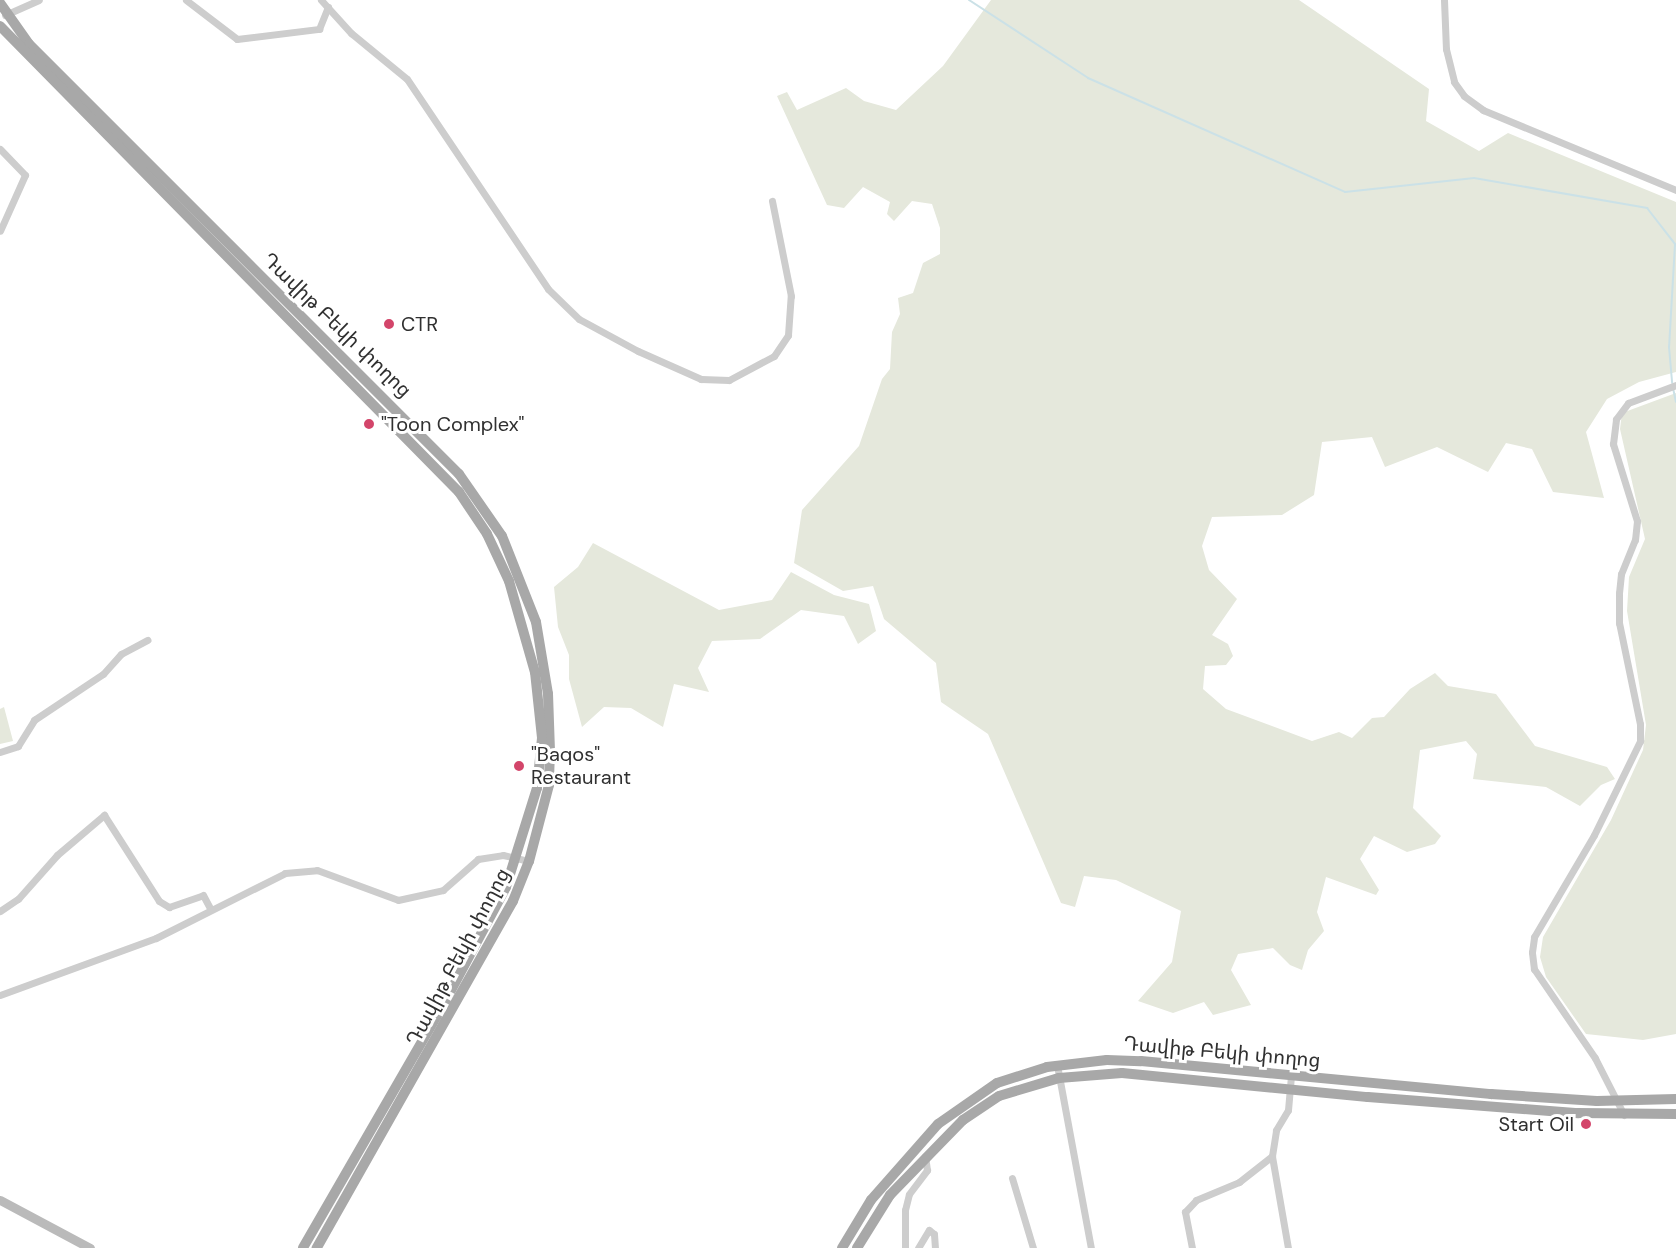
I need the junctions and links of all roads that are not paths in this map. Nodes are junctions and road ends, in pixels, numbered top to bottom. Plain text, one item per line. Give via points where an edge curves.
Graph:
1 (39, 0) edge
2 (186, 0) edge
3 (321, 0) edge
4 (1444, 0) edge
5 (0, 3) edge
6 (328, 7) junction
7 (5, 15) junction
8 (0, 26) edge
9 (0, 149) edge
10 (1676, 190) edge
11 (771, 201) dead end
12 (0, 231) edge
13 (226, 250) junction
14 (346, 369) junction
15 (1676, 385) edge
16 (402, 413) junction
17 (392, 423) junction
18 (147, 640) dead end
19 (0, 752) edge
20 (517, 858) junction
21 (529, 861) junction
22 (210, 909) junction
23 (0, 911) edge
24 (0, 995) edge
25 (1057, 1065) junction
26 (1291, 1076) junction
27 (1059, 1078) junction
28 (401, 1090) junction
29 (1291, 1090) junction
30 (1676, 1099) edge
31 (1616, 1100) junction
32 (1676, 1114) edge
33 (1624, 1115) junction
34 (925, 1156) junction
35 (1272, 1156) junction
36 (1012, 1178) dead end
37 (0, 1200) edge
38 (904, 1247) edge
39 (90, 1248) edge
40 (303, 1248) edge
41 (317, 1248) edge
42 (842, 1248) edge
43 (857, 1248) edge
44 (918, 1248) edge
45 (935, 1248) edge
46 (1033, 1248) edge
47 (1091, 1248) edge
48 (1192, 1248) edge
49 (1288, 1248) edge

1 - 7 street
2 - 6 street via 237,39 319,29
3 - 6 street
4 - 10 street via 1446,49 1454,82 1464,96 1483,110
5 - 7 main road, Դավիթ Բեկի փողոց
6 - 11 street via 407,79 548,290 562,305 579,319 638,351 701,379 729,380 754,369 774,356 788,335 791,296
7 - 13 main road, Դավիթ Բեկի փողոց
8 - 13 main road, Դավիթ Բեկի փողոց
9 - 12 street via 25,175
13 - 14 main road, Դավիթ Բեկի փողոց
14 - 16 main road, Դավիթ Բեկի փողոց
14 - 17 main road, Դավիթ Բեկի փողոց
15 - 31 street via 1628,403 1616,419 1613,444 1637,520 1635,540 1621,574 1619,623 1640,741 1594,835 1534,937 1532,952 1534,969 1594,1058
16 - 17 main road via 404,421
16 - 21 main road, Դավիթ Բեկի փողոց via 459,474 495,524 513,559 536,622 551,741 549,785
17 - 20 main road, Դավիթ Բեկի փողոց via 459,492 487,534 509,581 529,648 542,738 537,788
18 - 19 street via 121,654 103,674 34,720 18,746
20 - 21 street
20 - 22 street via 478,859 443,890 413,899 398,900 317,870 285,873
20 - 28 main road, Դավիթ Բեկի փողոց
21 - 28 main road, Դավիթ Բեկի փողոց via 513,901
22 - 23 street via 203,895 169,907 159,901 104,816 57,855 18,899
22 - 24 street via 156,938
25 - 26 main road, Դավիթ Բեկի փողոց via 1141,1061
25 - 27 street
25 - 42 main road, Դավիթ Բեկի փողոց via 997,1083 938,1124 871,1200
26 - 29 street
26 - 31 main road, Դավիթ Բեկի փողոց via 1491,1094
27 - 29 main road, Դավիթ Բեկի փողոց via 1122,1073
27 - 34 main road, Դավիթ Բեկի փողոց via 999,1096 963,1120
27 - 47 street
28 - 40 main road, Դավիթ Բեկի փողոց
28 - 41 main road, Դավիթ Բեկի փողոց
29 - 33 main road, Դավիթ Բեկի փողոց
29 - 35 street
30 - 31 main road, Դավիթ Բեկի փողոց
31 - 33 street
32 - 33 main road, Դավիթ Բեկի փողոց
34 - 38 street via 927,1170 909,1194 905,1210
34 - 43 main road, Դավիթ Բեկի փողոց via 890,1195
35 - 48 street via 1239,1182 1196,1200 1185,1212
35 - 49 street
36 - 46 street
37 - 39 main road
44 - 45 street via 929,1230 934,1234

